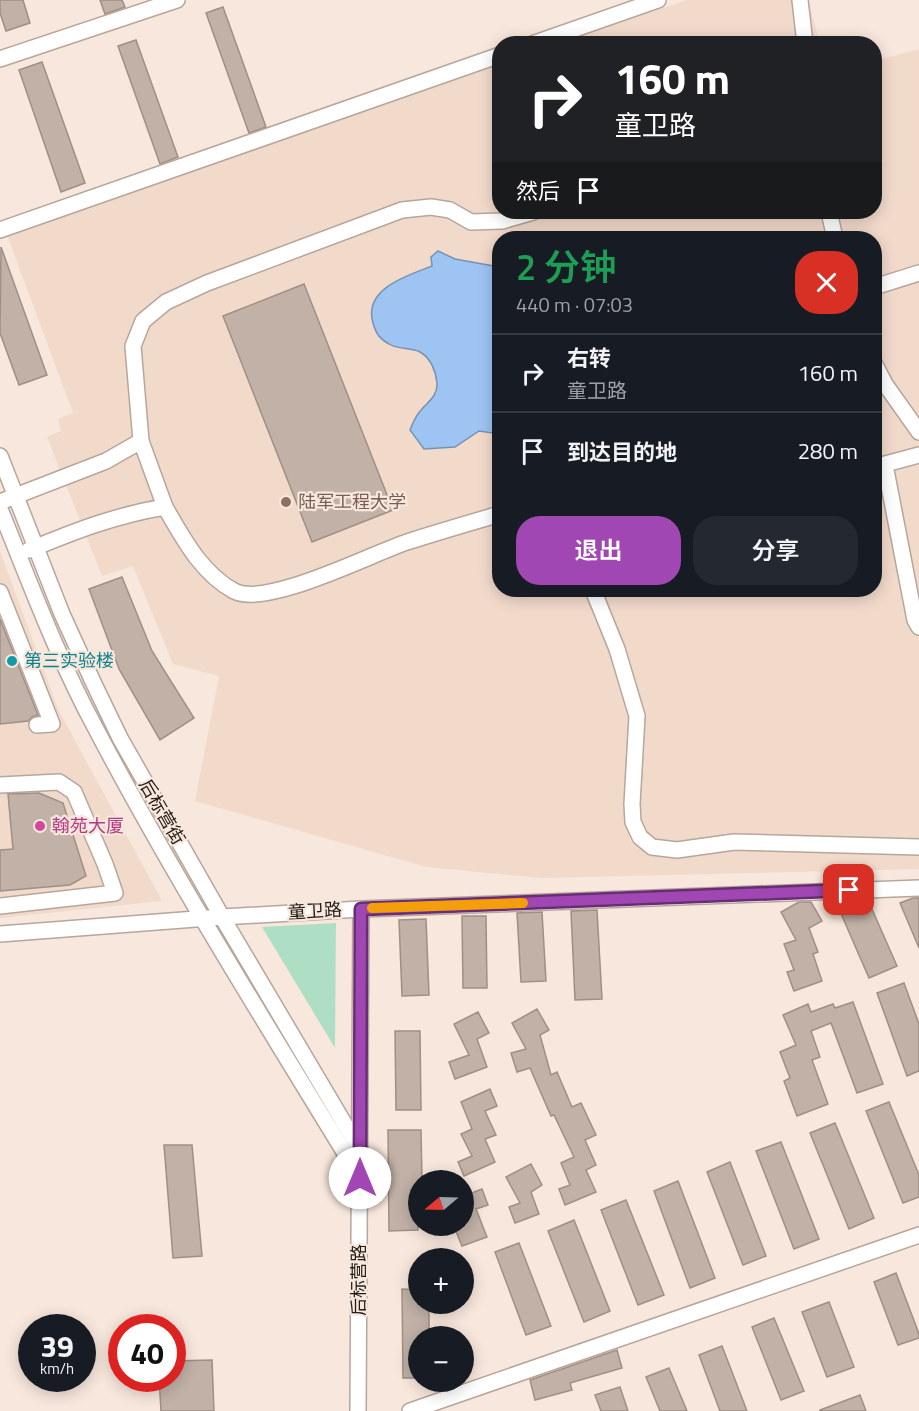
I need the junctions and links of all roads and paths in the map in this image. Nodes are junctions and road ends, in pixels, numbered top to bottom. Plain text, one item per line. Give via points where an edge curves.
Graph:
1 (177, 0) edge
2 (657, 0) edge
3 (800, 0) edge
4 (555, 36) edge
5 (804, 36) edge
6 (492, 58) edge
7 (0, 60) edge
8 (509, 219) edge
9 (0, 230) edge
10 (919, 273) edge
11 (882, 285) edge
12 (882, 378) edge
13 (919, 432) edge
14 (141, 441) junction
15 (919, 455) edge
16 (0, 456) edge
17 (882, 465) edge
18 (882, 475) edge
19 (16, 495) junction
20 (0, 502) edge
21 (165, 507) junction
22 (0, 509) edge
23 (492, 516) edge
24 (36, 547) junction
25 (18, 555) junction
26 (0, 592) edge
27 (596, 597) edge
28 (919, 627) edge
29 (37, 725) dead end
30 (0, 785) edge
31 (919, 847) edge
32 (919, 888) edge
33 (0, 906) edge
34 (361, 909) junction
35 (222, 917) junction
36 (203, 918) junction
37 (0, 934) edge
38 (360, 1150) junction
39 (360, 1178) junction
40 (919, 1235) edge
41 (358, 1411) edge
42 (410, 1411) edge

1 - 7 street
2 - 4 street
3 - 5 street
6 - 9 street
8 - 14 street via 471,222 450,210 402,210 166,302 143,321 133,346
10 - 11 street
12 - 13 street
14 - 19 street via 106,461
14 - 21 street
15 - 17 street
16 - 19 street, 后标营街
18 - 28 street
19 - 20 street
19 - 24 street, 后标营街
21 - 23 street via 205,568 234,591 250,596 279,591 407,542
21 - 24 street via 95,523
22 - 25 street, 后标营街
24 - 25 street
24 - 35 street, 后标营街 via 115,727
25 - 36 street, 后标营街 via 95,728
26 - 29 street via 52,724
27 - 31 street via 637,716 633,822 640,837 652,847 677,850 734,843
30 - 33 street via 58,782 74,792 115,893
32 - 34 street, 童卫路
34 - 35 street, 童卫路
34 - 38 street, 后标营路
35 - 36 street, 童卫路
35 - 38 street, 后标营街
36 - 37 street, 童卫路
36 - 39 street, 后标营街
38 - 39 street, 后标营路
39 - 41 street, 后标营路
40 - 42 street

